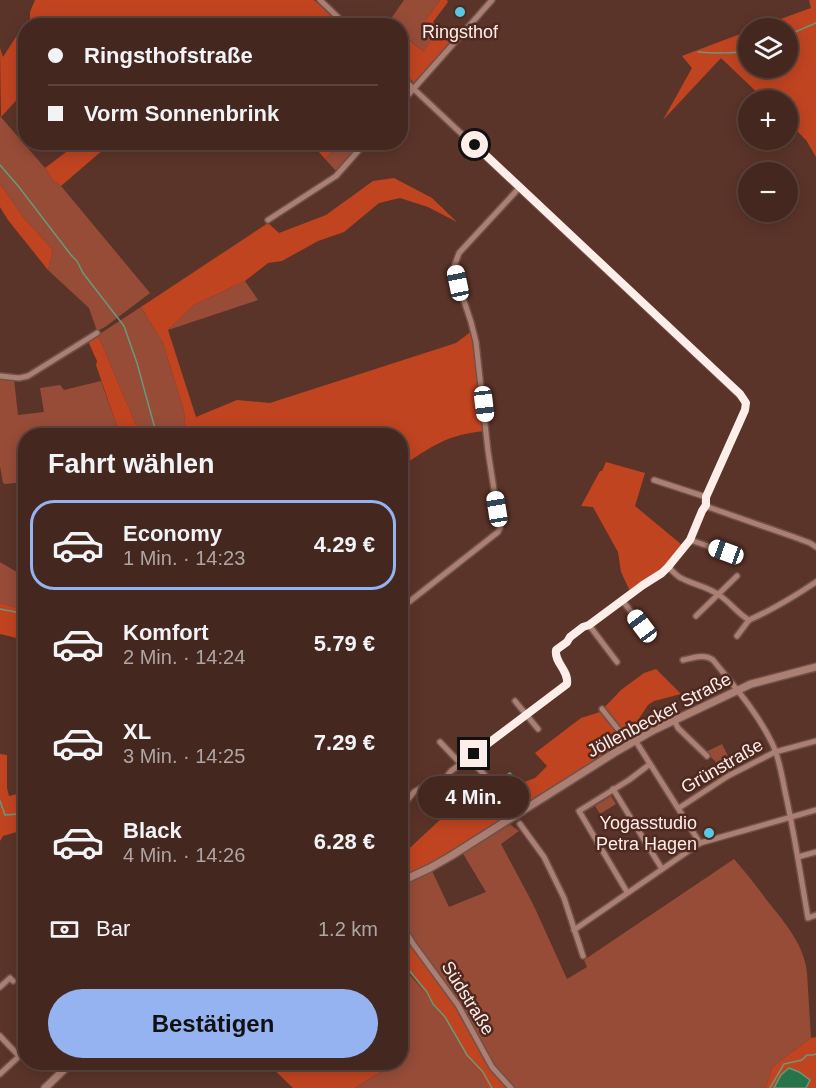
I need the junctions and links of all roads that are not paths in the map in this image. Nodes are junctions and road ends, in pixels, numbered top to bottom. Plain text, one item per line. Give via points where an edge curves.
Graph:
1 (320, 0) edge
2 (492, 0) edge
3 (339, 18) edge
4 (408, 83) edge
5 (415, 89) junction
6 (408, 96) edge
7 (359, 150) edge
8 (520, 188) junction
9 (268, 220) dead end
10 (97, 333) dead end
11 (0, 376) edge
12 (654, 480) dead end
13 (706, 497) junction
14 (706, 505) junction
15 (690, 540) junction
16 (816, 547) edge
17 (726, 552) dead end
18 (668, 567) junction
19 (737, 576) dead end
20 (816, 582) edge
21 (718, 594) junction
22 (622, 600) junction
23 (408, 603) edge
24 (696, 616) dead end
25 (749, 620) junction
26 (589, 625) junction
27 (642, 626) dead end
28 (737, 636) dead end
29 (683, 660) dead end
30 (617, 662) dead end
31 (816, 667) edge
32 (737, 690) junction
33 (515, 701) dead end
34 (602, 709) dead end
35 (526, 715) junction
36 (674, 720) junction
37 (538, 729) dead end
38 (816, 741) edge
39 (441, 742) dead end
40 (632, 742) junction
41 (775, 752) junction
42 (707, 756) dead end
43 (469, 758) junction
44 (461, 764) junction
45 (650, 764) junction
46 (490, 781) dead end
47 (613, 789) junction
48 (408, 799) edge
49 (679, 808) junction
50 (816, 810) edge
51 (791, 817) junction
52 (520, 824) dead end
53 (700, 843) junction
54 (816, 852) edge
55 (798, 857) junction
56 (662, 869) junction
57 (408, 878) edge
58 (627, 892) junction
59 (816, 915) edge
60 (574, 930) junction
61 (408, 936) edge
62 (584, 956) dead end
63 (13, 981) dead end
64 (0, 987) edge
65 (0, 1036) edge
66 (18, 1055) edge
67 (18, 1057) edge
68 (64, 1070) edge
69 (0, 1074) edge
70 (45, 1088) edge
71 (511, 1088) edge

1 - 3 street
2 - 5 street
4 - 5 street
5 - 6 street
5 - 8 street
7 - 9 street via 336,176
8 - 13 street via 744,399 745,410
8 - 23 street via 459,253 454,267 476,342 500,528
10 - 11 street via 28,376
12 - 13 street
13 - 14 street
14 - 15 street
14 - 16 street
15 - 17 street
15 - 18 street
18 - 21 street via 682,579
18 - 22 street
19 - 21 street
20 - 25 street
21 - 24 street
21 - 25 street
22 - 26 street
22 - 27 street
25 - 28 street
26 - 30 street
26 - 35 street via 556,650 567,684
29 - 32 street via 709,657
31 - 32 main road, Jöllenbecker Straße
32 - 36 main road, Jöllenbecker Straße
32 - 41 street
33 - 35 street
34 - 40 street
35 - 37 street
35 - 43 street
36 - 40 main road, Jöllenbecker Straße
36 - 42 street
38 - 41 street, Grünstraße
39 - 44 street
40 - 45 street
40 - 57 main road, Jöllenbecker Straße via 451,856
41 - 49 street, Grünstraße
41 - 51 street
43 - 44 street
43 - 46 street
44 - 48 street via 444,780 421,788
45 - 47 street
45 - 49 street
47 - 56 street
47 - 58 street via 579,811
49 - 53 street
50 - 51 street
51 - 53 street
51 - 55 street
52 - 60 street via 544,857
53 - 56 street
54 - 55 street
55 - 59 street via 808,918
56 - 58 street
58 - 60 street
60 - 62 street
61 - 71 street, Südstraße via 454,999 492,1067
63 - 64 street via 10,978
65 - 66 street
67 - 69 street
68 - 70 main road

